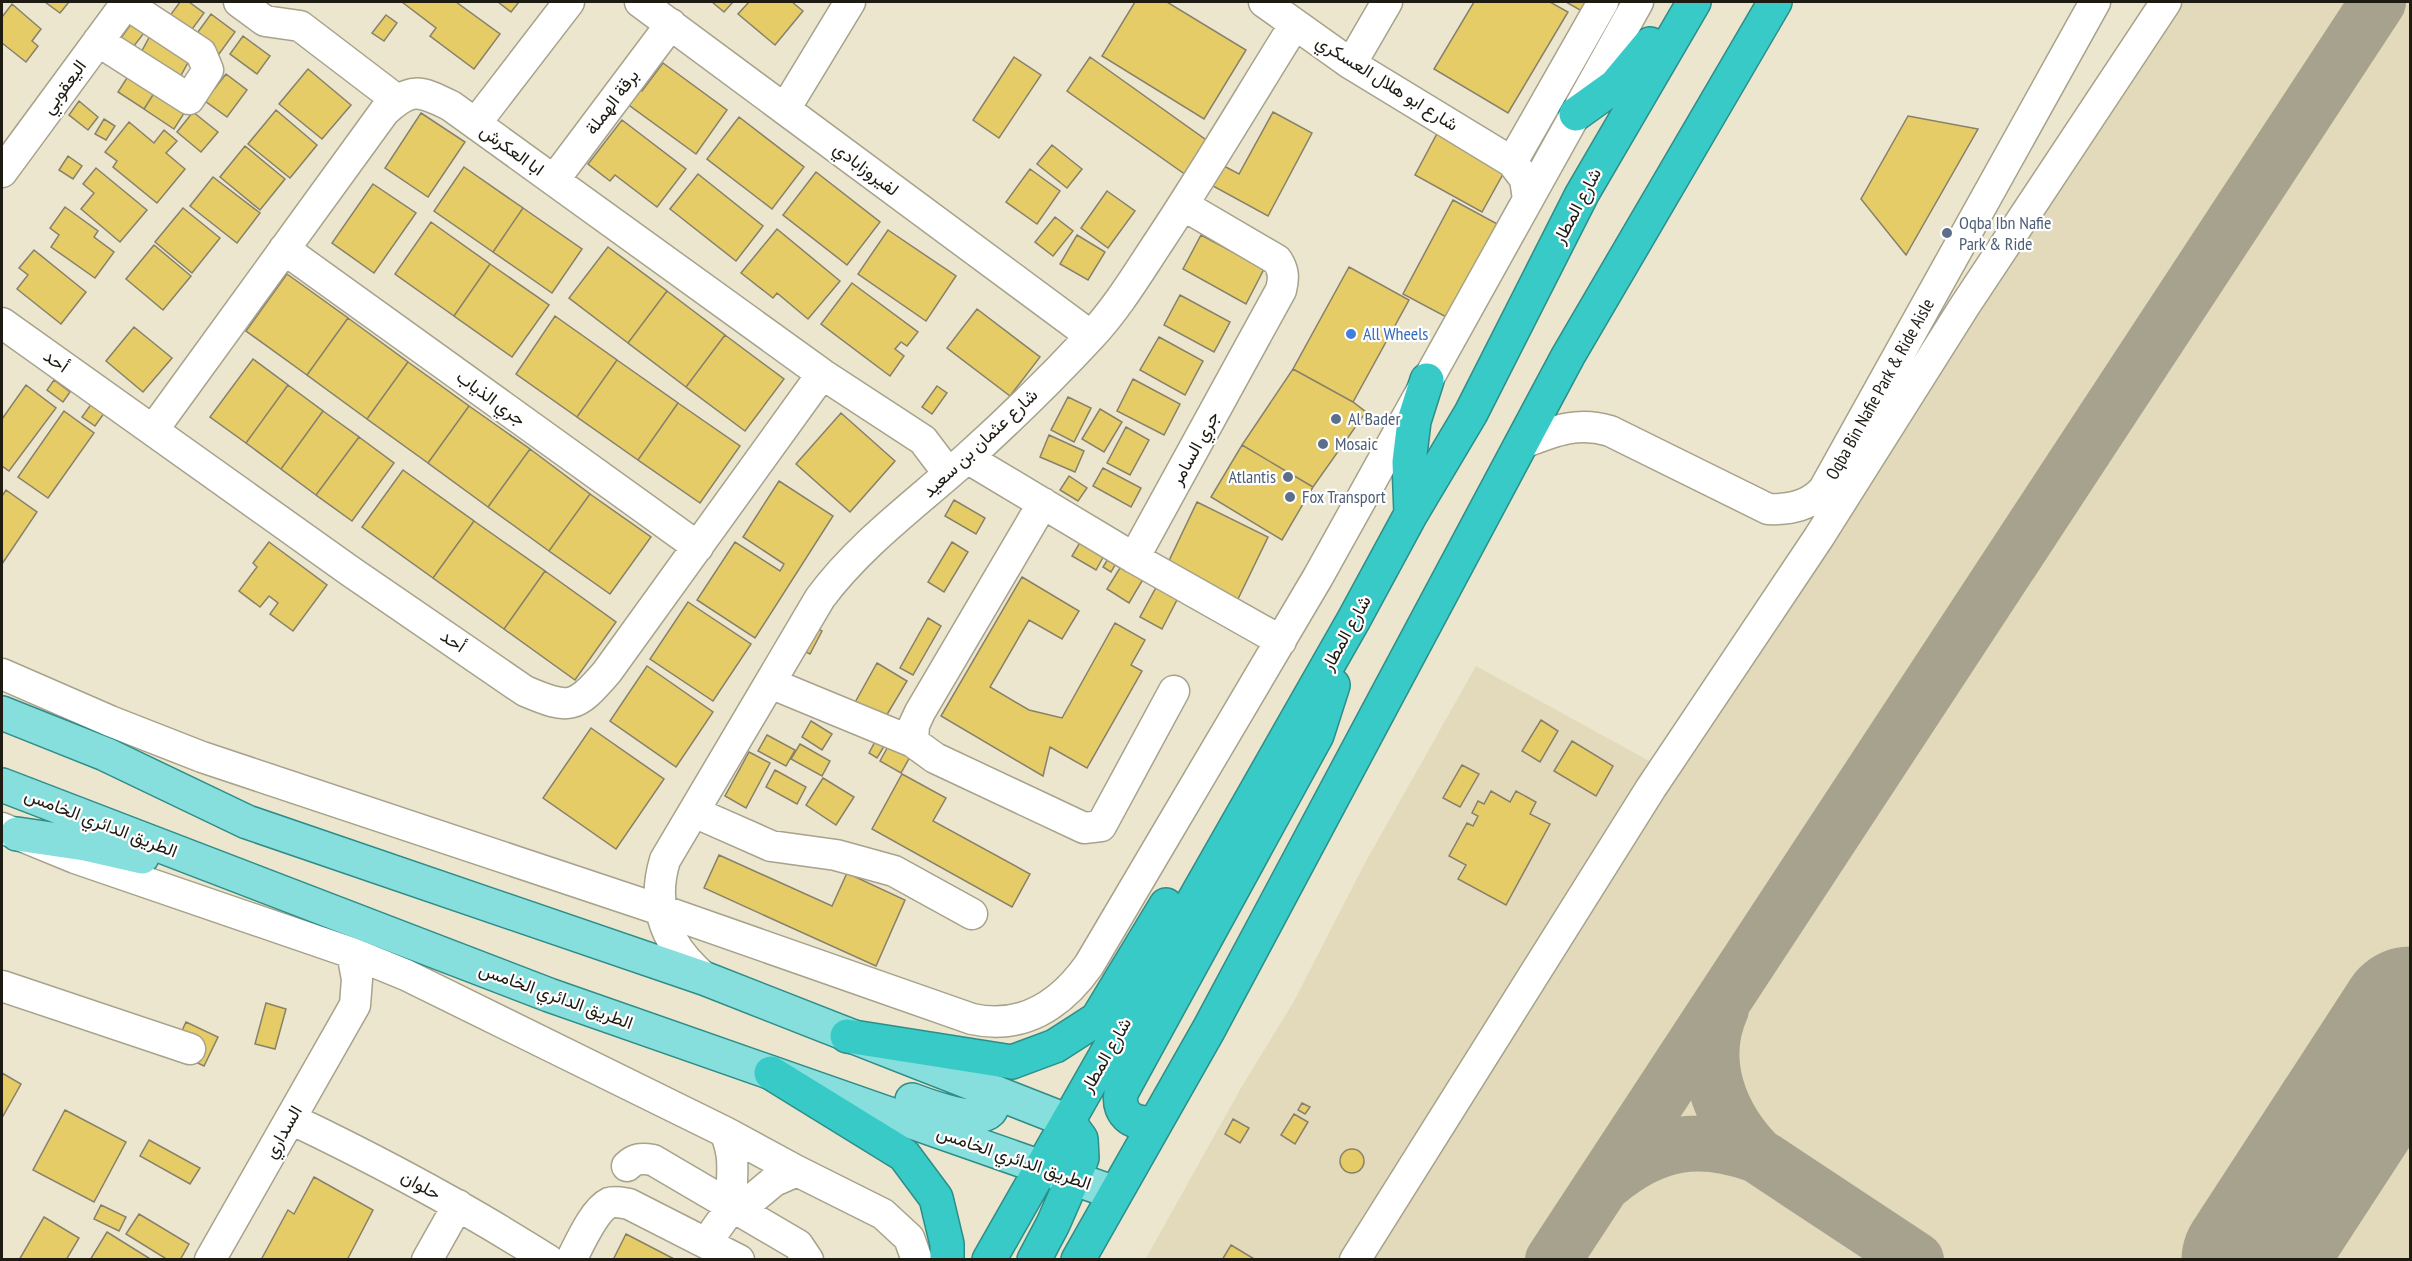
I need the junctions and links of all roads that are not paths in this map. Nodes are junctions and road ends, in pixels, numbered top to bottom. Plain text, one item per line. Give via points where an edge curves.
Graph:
1 (126, 2) edge
2 (239, 2) edge
3 (569, 2) edge
4 (640, 2) edge
5 (850, 2) edge
6 (1264, 2) edge
7 (1387, 2) edge
8 (1603, 2) edge
9 (1638, 2) edge
10 (1686, 2) edge
11 (1694, 2) edge
12 (1775, 2) edge
13 (2095, 2) edge
14 (2166, 2) edge
15 (671, 24) junction
16 (1295, 24) junction
17 (98, 41) junction
18 (1352, 64) junction
19 (397, 100) junction
20 (786, 109) junction
21 (1576, 114) junction
22 (476, 123) junction
23 (1553, 155) junction
24 (1512, 162) junction
25 (2, 172) edge
26 (554, 180) junction
27 (1528, 199) junction
28 (1183, 205) junction
29 (284, 249) junction
30 (2, 323) edge
31 (1091, 336) junction
32 (822, 374) junction
33 (1427, 380) junction
34 (153, 430) junction
35 (1523, 443) junction
36 (957, 466) junction
37 (1043, 503) junction
38 (1411, 514) junction
39 (698, 547) junction
40 (1134, 558) junction
41 (1353, 621) junction
42 (1281, 641) junction
43 (2, 674) edge
44 (770, 683) junction
45 (1174, 691) dead end
46 (2, 713) edge
47 (913, 742) junction
48 (2, 785) edge
49 (694, 812) junction
50 (1238, 823) junction
51 (9, 831) edge
52 (665, 860) junction
53 (209, 865) junction
54 (614, 895) junction
55 (661, 910) junction
56 (972, 914) dead end
57 (352, 953) junction
58 (406, 975) junction
59 (706, 979) junction
60 (2, 986) edge
61 (355, 1005) junction
62 (610, 1016) junction
63 (847, 1036) junction
64 (190, 1049) dead end
65 (771, 1073) junction
66 (997, 1093) junction
67 (291, 1119) junction
68 (1068, 1120) junction
69 (1156, 1121) junction
70 (725, 1132) junction
71 (627, 1166) dead end
72 (1042, 1168) junction
73 (796, 1171) junction
74 (1074, 1179) junction
75 (1115, 1192) junction
76 (459, 1205) junction
77 (733, 1205) junction
78 (706, 1243) junction
79 (913, 1249) edge
80 (210, 1260) edge
81 (427, 1260) edge
82 (548, 1260) edge
83 (570, 1260) edge
84 (739, 1260) edge
85 (808, 1260) edge
86 (947, 1260) edge
87 (989, 1260) edge
88 (1034, 1260) edge
89 (1078, 1260) edge
90 (1355, 1260) edge

1 - 17 street, اليعقوبي
1 - 17 street via 201,53 208,70 196,91 189,99
2 - 19 street via 265,21 300,26
3 - 22 street
4 - 15 street, لفيروزابادي
5 - 20 street
6 - 16 street, شارع ابو هلال العسكري
7 - 18 street
8 - 24 street
9 - 21 street
10 - 21 highway via 1615,87
11 - 38 highway, شارع المطار via 1582,194 1471,413
12 - 35 highway via 1568,356
13 - 35 street, Oqba Bin Nafie Park & Ride Aisle via 1818,496 1792,508 1768,509 1593,425 1556,430
14 - 90 street via 1651,788
15 - 20 street, لفيروزابادي
15 - 26 street, برقة الهملة
16 - 18 street, شارع ابو هلال العسكري
16 - 28 street, شارع عثمان بن سعيد
17 - 25 street, اليعقوبي
18 - 24 street, شارع ابو هلال العسكري
19 - 22 street, ابا العكرش via 412,93 429,95
19 - 29 street via 384,112
20 - 31 street, لفيروزابادي
21 - 23 street
22 - 26 street, ابا العكرش
23 - 24 street via 1532,162
23 - 27 street
24 - 27 street, شارع ابو هلال العسكري via 1525,179
26 - 32 street, ابا العكرش
27 - 33 street
28 - 31 street, شارع عثمان بن سعيد via 1113,310
28 - 40 street, جري السامر via 1268,253 1283,269 1284,279
29 - 34 street
29 - 39 street, جري الذياب
30 - 34 street, أحد
31 - 36 street, شارع عثمان بن سعيد
32 - 36 street, ابا العكرش
32 - 39 street, أحد
33 - 38 highway via 1414,421 1409,462
33 - 42 street
34 - 39 street, أحد via 525,691 565,705 578,701 593,688
35 - 69 highway
36 - 37 street
36 - 44 street, شارع عثمان بن سعيد via 839,572
37 - 40 street
37 - 47 street via 920,712
38 - 41 highway, شارع المطار
40 - 42 street
41 - 50 highway, شارع المطار
41 - 69 highway via 1317,735 1121,1093 1122,1109 1132,1120 1146,1124
42 - 55 street via 1089,965 1068,991 1040,1010 1014,1021 972,1019
43 - 54 street via 202,757
44 - 47 street
44 - 49 street, شارع عثمان بن سعيد
45 - 47 street via 1101,826 1084,828 935,758
46 - 59 main road via 105,754 247,822
48 - 53 main road, الطريق الدائري الخامس
49 - 52 street, شارع عثمان بن سعيد
49 - 56 street via 771,846 836,855 894,871
50 - 63 highway via 1191,863 1097,1019 1055,1046 1012,1062
50 - 68 highway, شارع المطار
51 - 53 main road via 145,858
51 - 57 street via 75,858
52 - 54 street, شارع عثمان بن سعيد via 642,881
52 - 55 street, شارع عثمان بن سعيد
53 - 62 main road, الطريق الدائري الخامس
54 - 55 street
55 - 59 street, شارع عثمان بن سعيد via 676,949
57 - 58 street
57 - 61 street, السداري via 357,979
58 - 61 street, السداري via 379,987
58 - 70 street
59 - 63 main road
60 - 64 street
61 - 67 street, السداري
62 - 65 main road, الطريق الدائري الخامس
62 - 66 main road via 642,1011 666,1014 938,1110 984,1115 992,1109
63 - 66 main road
65 - 72 main road, الطريق الدائري الخامس
65 - 86 highway via 904,1155 936,1198
66 - 68 main road
67 - 76 street, حلوان
67 - 80 street, السداري
68 - 72 highway, شارع المطار
68 - 74 highway via 1081,1139 1082,1158
69 - 75 highway
70 - 73 street
70 - 77 street via 734,1160
71 - 77 street via 633,1160 653,1160
72 - 74 main road, الطريق الدائري الخامس
72 - 87 highway, شارع المطار
73 - 77 street via 774,1181 750,1201
73 - 79 street via 883,1214
74 - 75 main road, الطريق الدائري الخامس
74 - 88 highway
75 - 89 highway
76 - 81 street
76 - 82 street, حلوان
77 - 78 street
77 - 85 street via 798,1245
78 - 83 street via 629,1204 615,1202 598,1212
78 - 84 street

